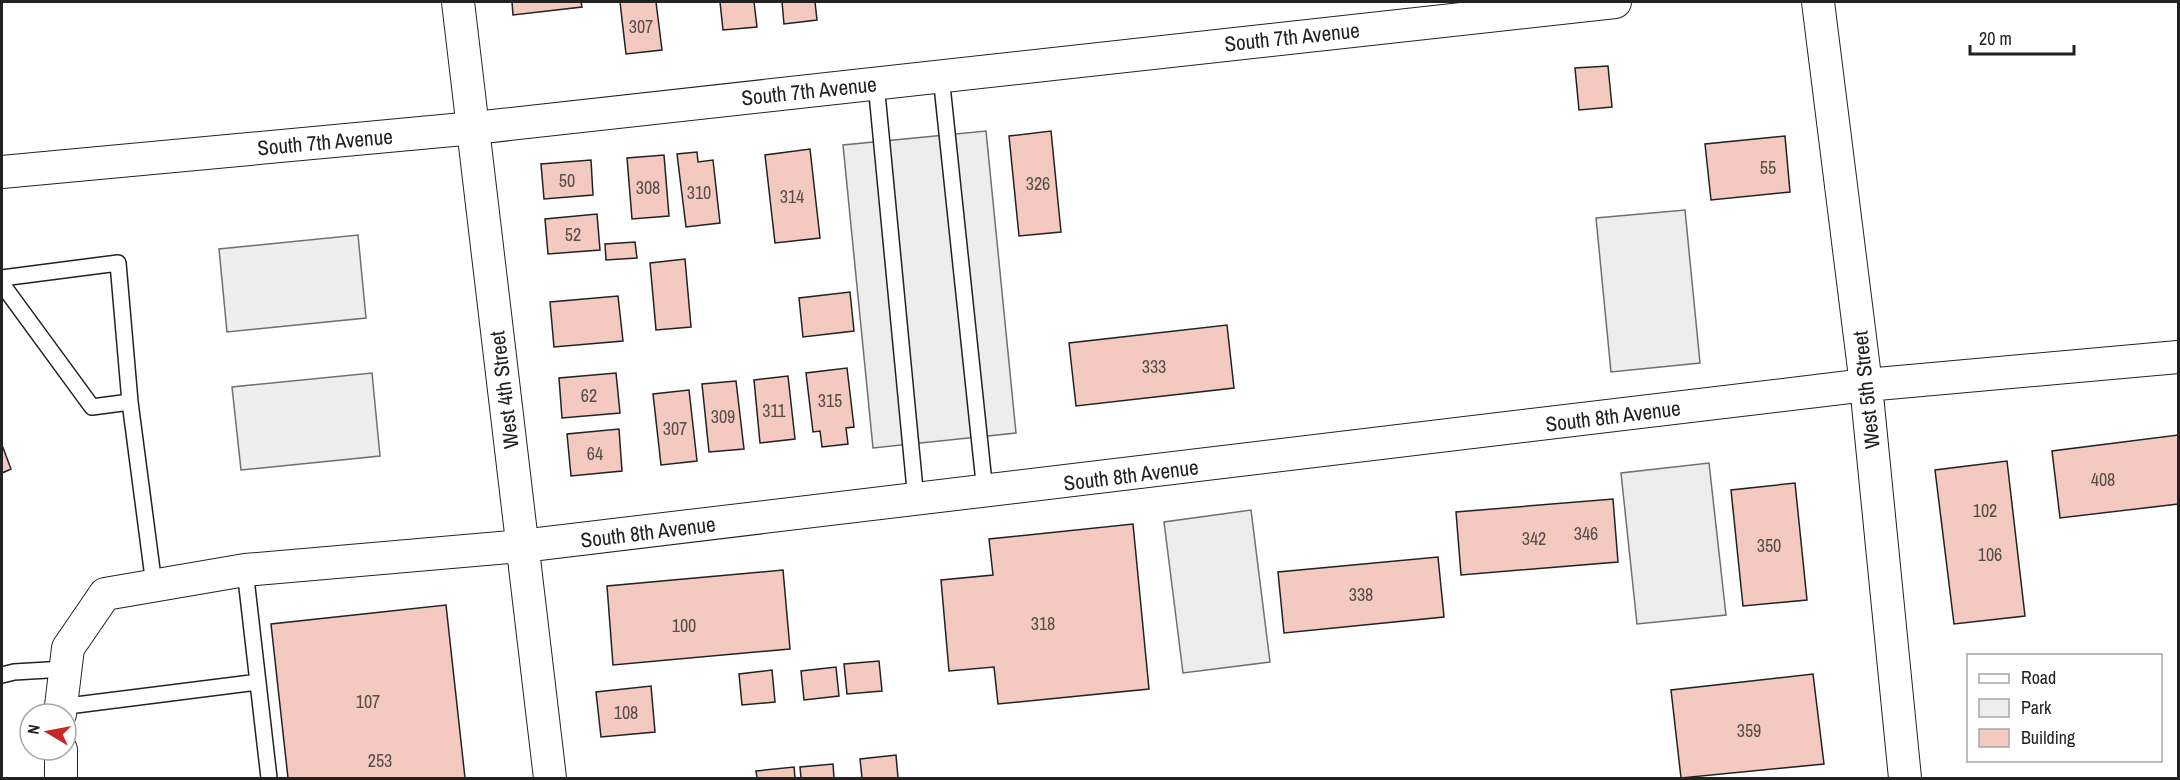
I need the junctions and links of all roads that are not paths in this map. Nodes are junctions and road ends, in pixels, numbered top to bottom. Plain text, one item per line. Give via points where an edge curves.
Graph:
1 (458, 2) edge
2 (1615, 2) edge
3 (1818, 2) edge
4 (940, 76) junction
5 (876, 83) junction
6 (474, 128) junction
7 (2, 172) edge
8 (2, 279) edge
9 (2, 284) edge
10 (2178, 357) edge
11 (1866, 385) junction
12 (130, 402) junction
13 (985, 492) junction
14 (916, 500) junction
15 (522, 546) junction
16 (245, 570) junction
17 (154, 585) junction
18 (65, 669) junction
19 (2, 675) edge
20 (258, 682) junction
21 (61, 702) edge
22 (78, 707) edge
23 (61, 762) edge
24 (62, 778) edge
25 (269, 778) edge
26 (550, 778) edge
27 (1905, 778) edge

1 - 6 street, West 4th Street
2 - 4 street, South 7th Avenue
3 - 11 street, West 5th Street
4 - 5 street, South 7th Avenue
4 - 13 lane
5 - 6 street, South 7th Avenue
5 - 14 lane
6 - 7 street, South 7th Avenue
6 - 15 street, West 4th Street
8 - 12 lane via 118,263
9 - 12 lane via 92,407
10 - 11 street, South 8th Avenue
11 - 13 street, South 8th Avenue
11 - 27 street, West 5th Street
12 - 17 lane
13 - 14 street, South 8th Avenue
14 - 15 street, South 8th Avenue
15 - 16 street, South 8th Avenue
15 - 26 street, West 4th Street
16 - 17 street, South 8th Avenue
16 - 20 lane
17 - 18 street, South 8th Avenue via 105,594 68,648
18 - 19 lane
18 - 21 street, South 8th Avenue
20 - 22 lane
20 - 25 lane
23 - 24 street

